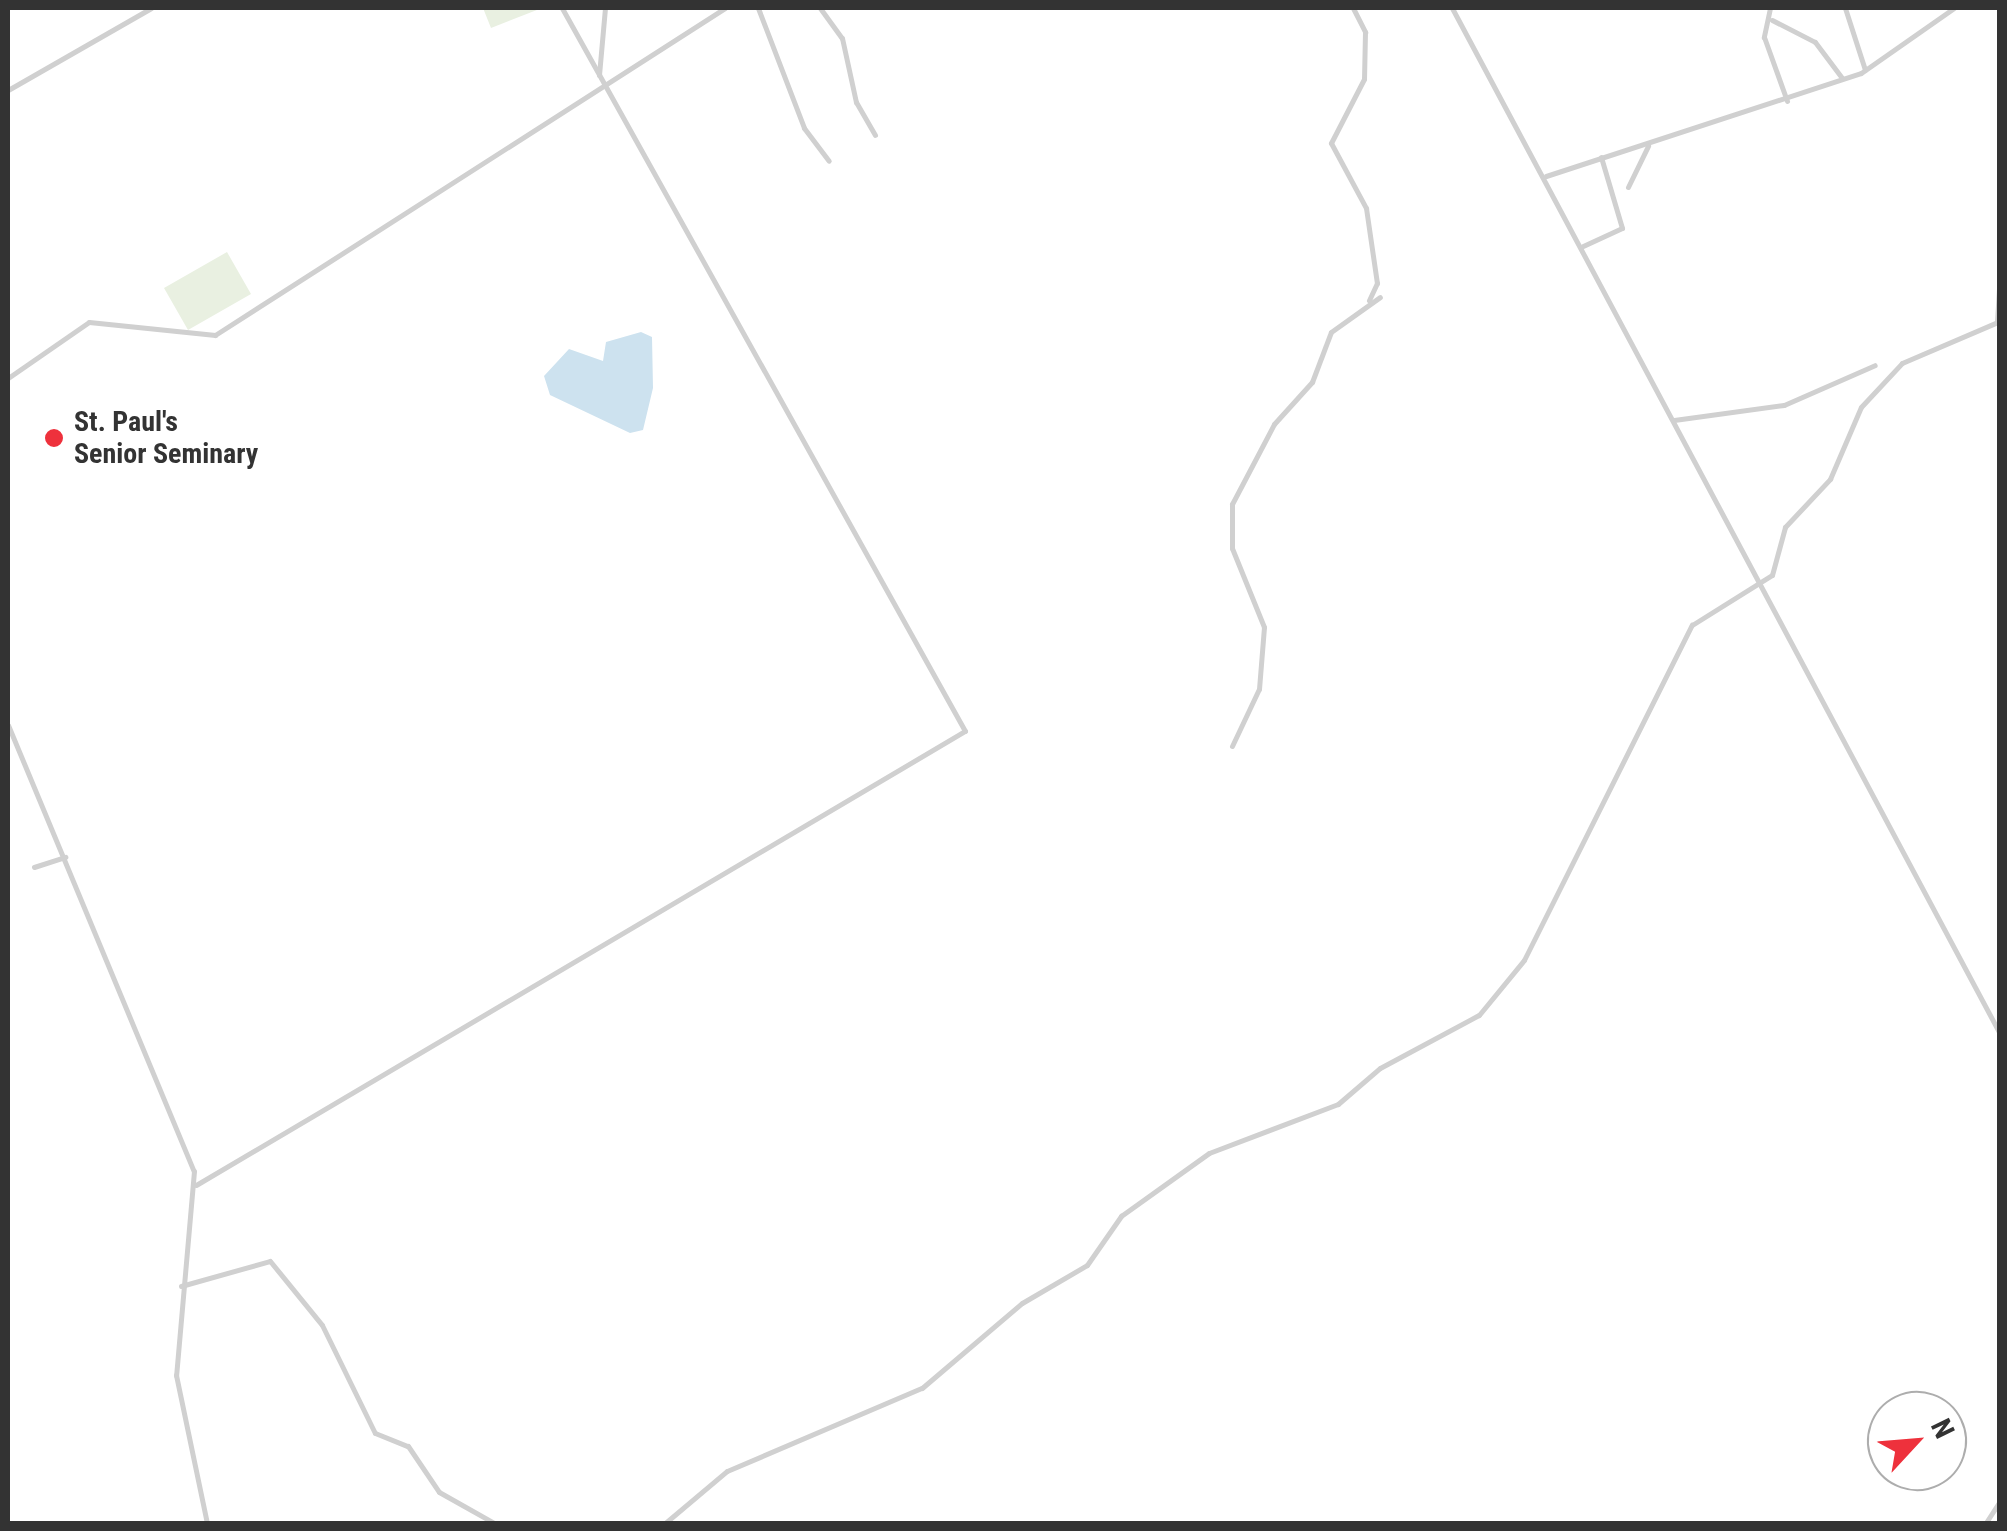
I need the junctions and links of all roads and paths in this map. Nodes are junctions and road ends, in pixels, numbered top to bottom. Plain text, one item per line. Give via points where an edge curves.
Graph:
1 (152, 8) edge
2 (562, 8) edge
3 (604, 8) edge
4 (725, 8) edge
5 (758, 8) edge
6 (820, 8) edge
7 (1353, 8) edge
8 (1452, 8) edge
9 (1770, 8) edge
10 (1845, 8) edge
11 (1954, 8) edge
12 (1772, 20) junction
13 (1865, 70) junction
14 (598, 78) junction
15 (1842, 78) junction
16 (603, 86) junction
17 (8, 90) edge
18 (1787, 101) junction
19 (875, 135) dead end
20 (1648, 146) junction
21 (1601, 156) junction
22 (828, 161) dead end
23 (1545, 177) junction
24 (1628, 188) dead end
25 (1583, 246) junction
26 (2000, 272) edge
27 (1380, 297) dead end
28 (1367, 302) junction
29 (1998, 322) edge
30 (1875, 364) dead end
31 (8, 378) edge
32 (1674, 420) junction
33 (1759, 584) junction
34 (8, 725) edge
35 (1232, 746) dead end
36 (65, 857) junction
37 (34, 867) dead end
38 (2000, 1034) edge
39 (196, 1185) junction
40 (181, 1286) junction
41 (2000, 1501) edge
42 (207, 1524) edge
43 (496, 1524) edge
44 (664, 1524) edge
45 (1985, 1524) edge

1 - 17 street
2 - 14 street
3 - 14 street
4 - 16 street
5 - 22 street via 804,128
6 - 19 street via 842,38 856,102
7 - 28 street via 1365,32 1364,78 1331,143 1366,208 1377,283
8 - 23 street
9 - 12 street
10 - 13 street
11 - 13 street
12 - 15 street via 1815,42
12 - 18 street via 1764,36
13 - 15 street
14 - 16 street
15 - 18 street
16 - 31 street via 215,335 88,322
16 - 39 street via 965,731
18 - 20 street
20 - 21 street
20 - 24 street
21 - 23 street
21 - 25 street via 1622,229
23 - 25 street
25 - 32 street
26 - 29 street
27 - 28 street
28 - 35 street via 1331,332 1312,382 1274,424 1232,504 1232,548 1264,627 1259,689
29 - 33 street via 1912,355 1870,396 1835,472 1785,526 1780,562
30 - 32 street via 1784,405
32 - 33 street
33 - 38 street
33 - 44 street via 1687,631 1524,960 1479,1015 1380,1068 1338,1104 1209,1153 1121,1216 1087,1264 1022,1303 922,1388 727,1471
34 - 36 street
36 - 37 street
36 - 39 street
39 - 40 street
40 - 42 street via 179,1403
40 - 43 street via 270,1261 322,1325 375,1434 408,1446 439,1492
41 - 45 street

